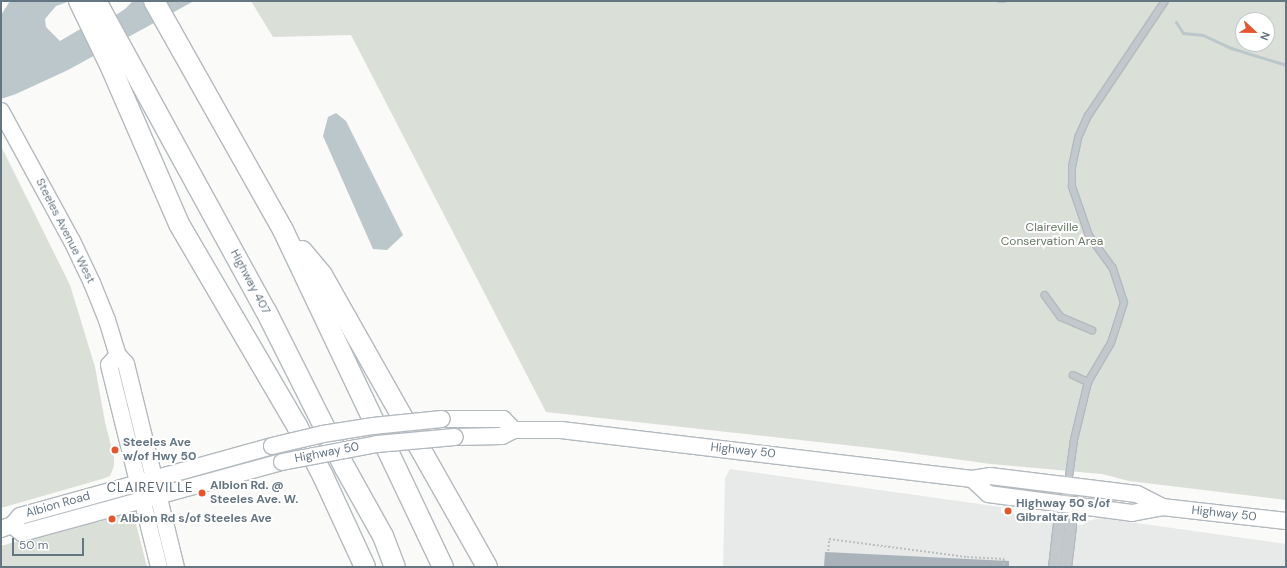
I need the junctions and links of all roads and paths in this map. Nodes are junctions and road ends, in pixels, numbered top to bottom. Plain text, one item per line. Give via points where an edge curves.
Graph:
1 (79, 1) edge
2 (96, 1) edge
3 (154, 1) edge
4 (1165, 1) edge
5 (119, 62) junction
6 (3, 114) edge
7 (283, 230) junction
8 (1045, 295) dead end
9 (1092, 330) dead end
10 (118, 355) junction
11 (1073, 375) dead end
12 (1088, 382) junction
13 (514, 430) junction
14 (154, 478) junction
15 (972, 479) junction
16 (138, 482) junction
17 (1068, 485) junction
18 (158, 495) junction
19 (142, 500) junction
20 (1066, 504) junction
21 (1162, 507) junction
22 (1286, 521) edge
23 (6, 527) edge
24 (828, 551) dead end
25 (159, 567) edge
26 (176, 567) edge
27 (365, 567) edge
28 (395, 567) edge
29 (443, 567) edge
30 (487, 567) edge
31 (1004, 567) edge
32 (1054, 567) edge
33 (1065, 567) edge

1 - 5 highway
2 - 5 highway, Highway 407
3 - 7 highway
4 - 12 lane via 1088,116 1078,138 1072,167 1072,187 1089,236 1113,269 1124,303 1111,343
5 - 27 highway via 179,224 298,428
5 - 28 highway, Highway 407 via 266,311 345,468 383,536
6 - 10 main road, Steeles Avenue West via 92,283
7 - 29 highway
7 - 30 highway via 322,275
8 - 9 lane via 1061,317
10 - 14 main road, Steeles Avenue West via 126,364
10 - 16 main road via 109,365
11 - 12 lane
12 - 17 lane via 1074,440
13 - 14 main road, Highway 50, bridge via 503,419 442,419 373,426 272,446
13 - 15 main road, Highway 50 via 561,430
13 - 18 main road, Highway 50, bridge via 502,436 455,437 377,444 282,462
14 - 16 main road, Albion Road
14 - 18 main road, Steeles Avenue West
15 - 17 main road, Highway 50 via 990,476
15 - 20 main road, Highway 50 via 988,494
16 - 19 main road
16 - 23 main road, Albion Road via 20,516
17 - 20 street
17 - 21 main road, Highway 50 via 1137,494
18 - 19 main road, Highway 50
18 - 26 main road, Steeles Avenue West
19 - 23 main road, Albion Road via 22,533
19 - 25 main road
20 - 21 main road, Highway 50 via 1132,513
20 - 32 street via 1059,523
20 - 33 street via 1070,525
21 - 22 main road, Highway 50
24 - 31 path via 829,539 966,557 1004,559

